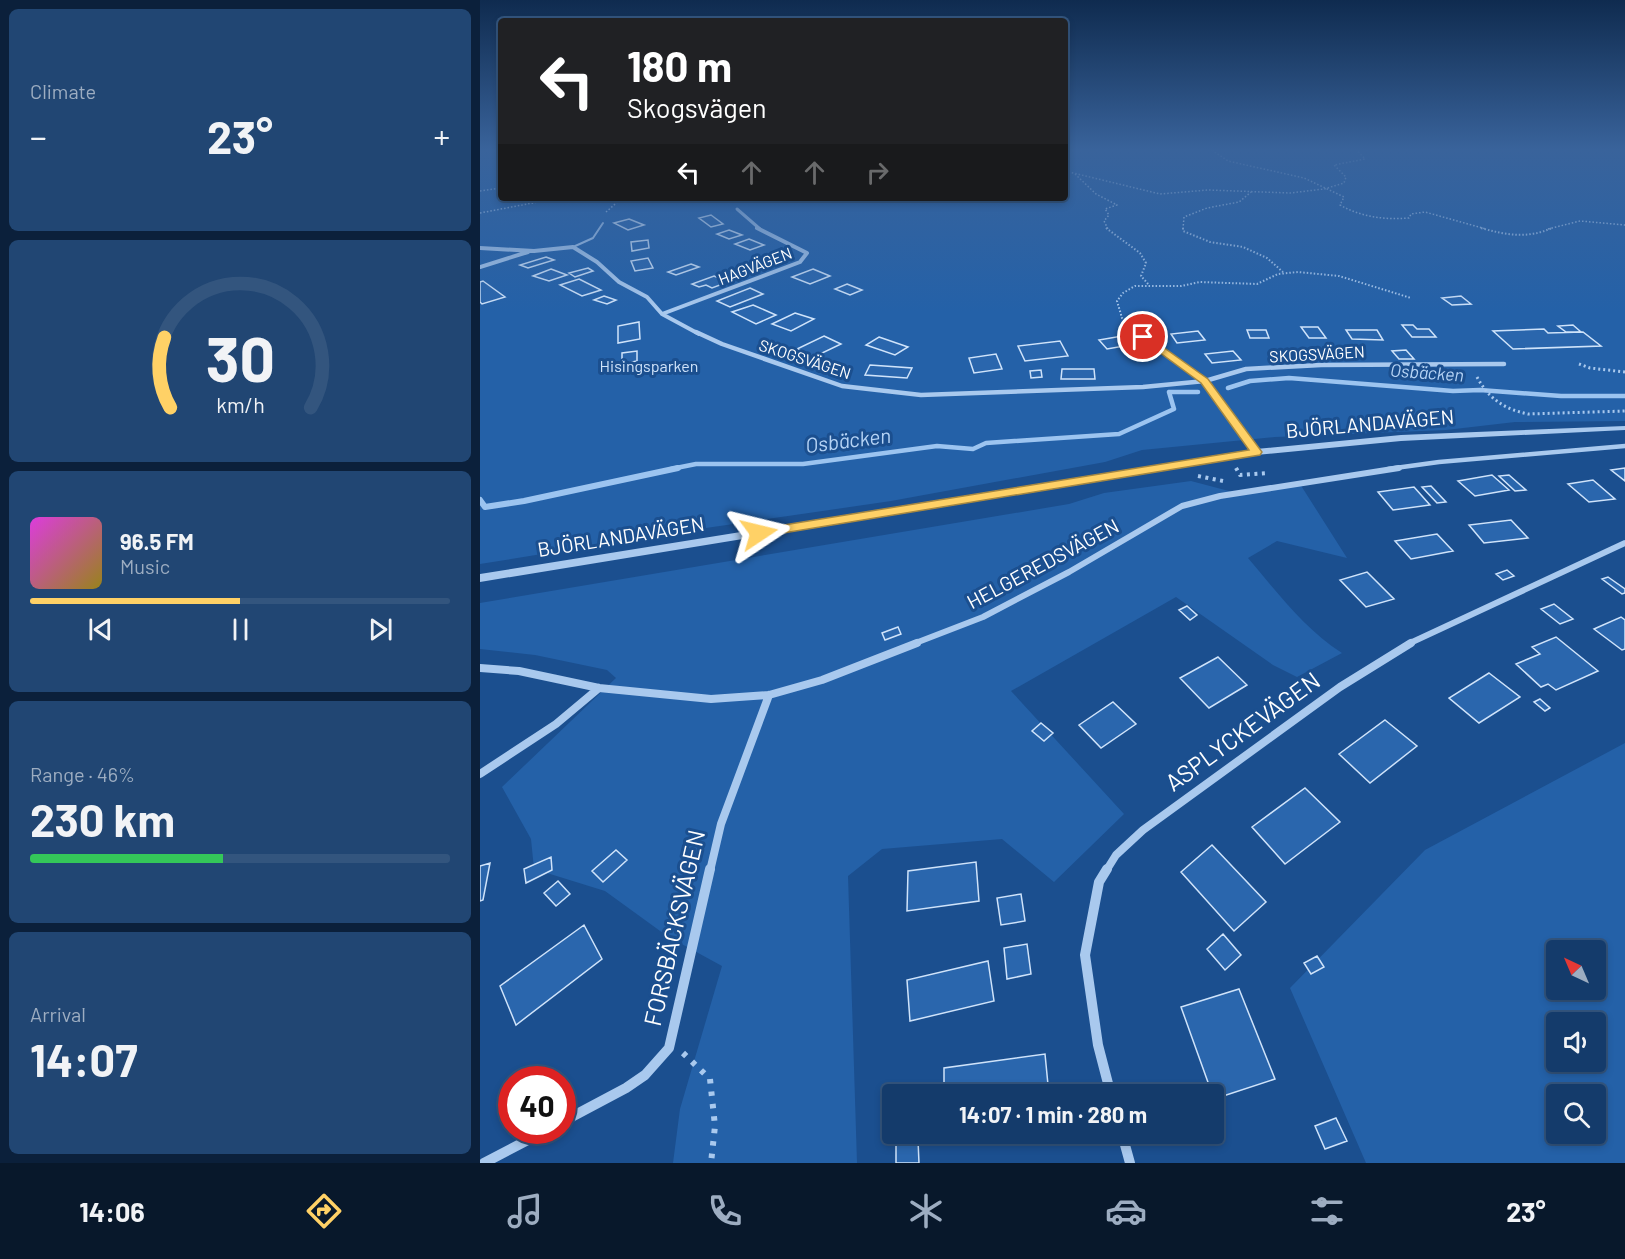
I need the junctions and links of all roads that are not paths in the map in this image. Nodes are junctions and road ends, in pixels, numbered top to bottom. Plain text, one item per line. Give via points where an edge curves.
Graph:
1 (737, 209) dead end
2 (603, 223) dead end
3 (573, 247) junction
4 (480, 248) edge
5 (534, 250) junction
6 (480, 267) edge
7 (662, 314) junction
8 (1137, 332) road end
9 (1504, 364) dead end
10 (1205, 381) junction
11 (1625, 428) edge
12 (1625, 446) edge
13 (1256, 452) junction
14 (1625, 543) edge
15 (480, 578) edge
16 (480, 668) edge
17 (599, 688) junction
18 (769, 695) junction
19 (480, 774) edge
20 (1108, 1084) edge
21 (576, 1115) edge
22 (520, 1144) edge
23 (1125, 1144) edge
24 (484, 1163) edge
25 (1130, 1163) edge

1 - 7 street, HAGVÄGEN via 757,228 806,252 806,258
2 - 3 lane via 593,238
3 - 5 street
3 - 7 street, SKOGSVÄGEN via 619,282 647,297
4 - 5 street
5 - 6 street
7 - 10 street, SKOGSVÄGEN via 722,344 785,368 842,386 886,392 921,395
8 - 10 street
9 - 10 street, SKOGSVÄGEN via 1246,369
10 - 13 street
11 - 13 street, BJÖRLANDAVÄGEN via 1460,434
12 - 18 street, HELGEREDSVÄGEN via 1412,466 1220,496 1182,506 1070,572 983,617 822,680
13 - 15 street, BJÖRLANDAVÄGEN
14 - 20 street, ASPLYCKEVÄGEN via 1398,649 1143,830 1116,855 1099,882 1085,955 1098,1045
16 - 17 street, HELGEREDSVÄGEN via 519,671
17 - 18 street, HELGEREDSVÄGEN via 711,699
17 - 19 street via 556,724
18 - 21 street, FORSBÄCKSVÄGEN via 721,824 669,1048 645,1075
22 - 24 street
23 - 25 street

